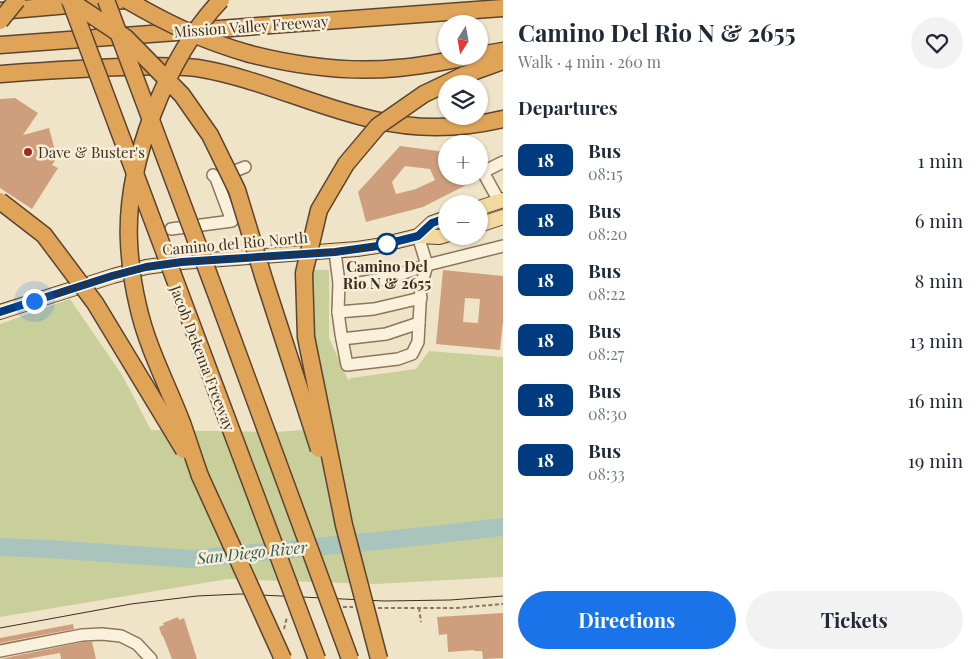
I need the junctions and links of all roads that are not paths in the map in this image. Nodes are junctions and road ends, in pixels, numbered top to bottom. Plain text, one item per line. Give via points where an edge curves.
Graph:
1 (17, 0) edge
2 (69, 0) edge
3 (106, 0) edge
4 (127, 0) edge
5 (221, 0) edge
6 (503, 8) edge
7 (0, 11) edge
8 (0, 21) edge
9 (0, 45) edge
10 (503, 51) edge
11 (488, 54) edge
12 (503, 61) edge
13 (438, 62) edge
14 (0, 74) edge
15 (503, 119) edge
16 (503, 162) edge
17 (246, 167) dead end
18 (501, 200) edge
19 (0, 201) edge
20 (488, 205) edge
21 (503, 217) edge
22 (438, 221) edge
23 (488, 221) edge
24 (171, 229) dead end
25 (418, 236) junction
26 (438, 237) edge
27 (503, 246) edge
28 (335, 252) junction
29 (427, 265) junction
30 (339, 283) junction
31 (421, 298) junction
32 (0, 312) edge
33 (338, 312) junction
34 (419, 323) junction
35 (342, 339) junction
36 (200, 476) junction
37 (344, 525) junction
38 (0, 651) edge
39 (151, 659) edge
40 (283, 659) edge
41 (316, 659) edge
42 (350, 659) edge
43 (379, 659) edge

1 - 8 highway, bridge
2 - 37 highway, bridge via 126,38 182,95 210,135 237,190
2 - 41 highway, Jacob Dekema Freeway, bridge
3 - 42 highway, bridge
4 - 7 highway
4 - 13 highway, bridge via 207,40 274,60 324,68 374,69
5 - 36 highway, bridge via 190,40 154,109 134,181 130,213 132,277 138,307 156,364 182,422
6 - 9 highway, Mission Valley Freeway
10 - 11 highway
12 - 37 highway, bridge via 424,94 378,126 346,164 319,210 304,273 306,337
14 - 15 highway via 80,68 182,67 231,75 392,124 441,127
16 - 18 lane via 484,172
17 - 24 lane via 215,177 232,221
18 - 20 main road
19 - 36 highway, bridge via 44,235 95,303
21 - 23 main road
22 - 25 main road, Camino del Rio North
25 - 26 main road, Camino del Rio North
25 - 28 main road, Camino del Rio North
25 - 29 lane
27 - 29 lane
28 - 30 lane
28 - 32 main road, Camino del Rio North via 146,267
29 - 30 lane via 389,278
29 - 31 lane
30 - 33 lane
31 - 33 lane via 374,309
31 - 34 lane
33 - 35 lane
34 - 35 lane via 386,334
34 - 35 lane via 418,342 412,354 398,359 347,365
36 - 40 highway, bridge
37 - 43 highway, bridge
38 - 39 lane via 102,634 121,636 137,644

